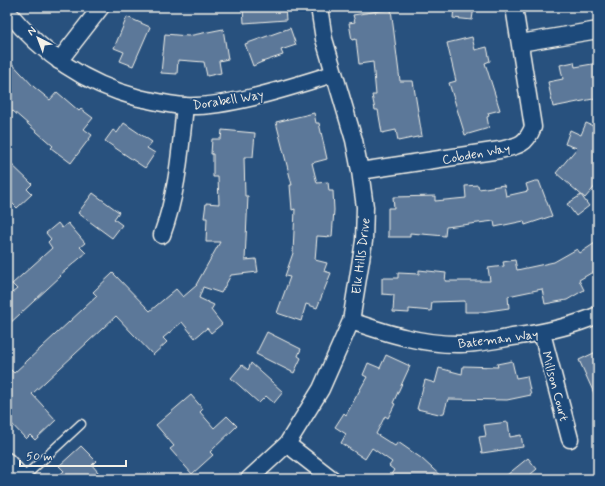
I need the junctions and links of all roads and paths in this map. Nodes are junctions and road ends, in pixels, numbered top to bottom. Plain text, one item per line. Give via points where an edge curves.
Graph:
1 (101, 7) edge
2 (319, 7) edge
3 (514, 7) edge
4 (7, 11) edge
5 (598, 30) edge
6 (520, 43) junction
7 (59, 61) junction
8 (332, 74) junction
9 (185, 106) junction
10 (360, 171) junction
11 (162, 235) dead end
12 (598, 315) edge
13 (351, 321) junction
14 (542, 332) junction
15 (81, 424) dead end
16 (570, 439) dead end
17 (287, 444) junction
18 (7, 461) edge
19 (23, 479) edge
20 (249, 479) edge
21 (332, 479) edge

1 - 7 street
2 - 8 street, Elk Hills Drive
3 - 6 street, Cobden Way
4 - 7 street, Dorabell Way via 25,32
5 - 6 street
6 - 10 street, Cobden Way via 533,127 528,139 516,146 500,150
7 - 9 street, Dorabell Way via 92,81 121,93
8 - 9 street, Dorabell Way via 283,90 231,101
8 - 10 street, Elk Hills Drive via 344,107
9 - 11 street via 178,179
10 - 13 street, Elk Hills Drive via 365,207 364,241
12 - 14 street, Bateman Way
13 - 14 street, Bateman Way via 410,339 461,344
13 - 17 street, Elk Hills Drive via 321,389
14 - 16 street, Millson Court
15 - 19 lane
17 - 20 street, Elk Hills Drive
17 - 21 street
18 - 19 street

